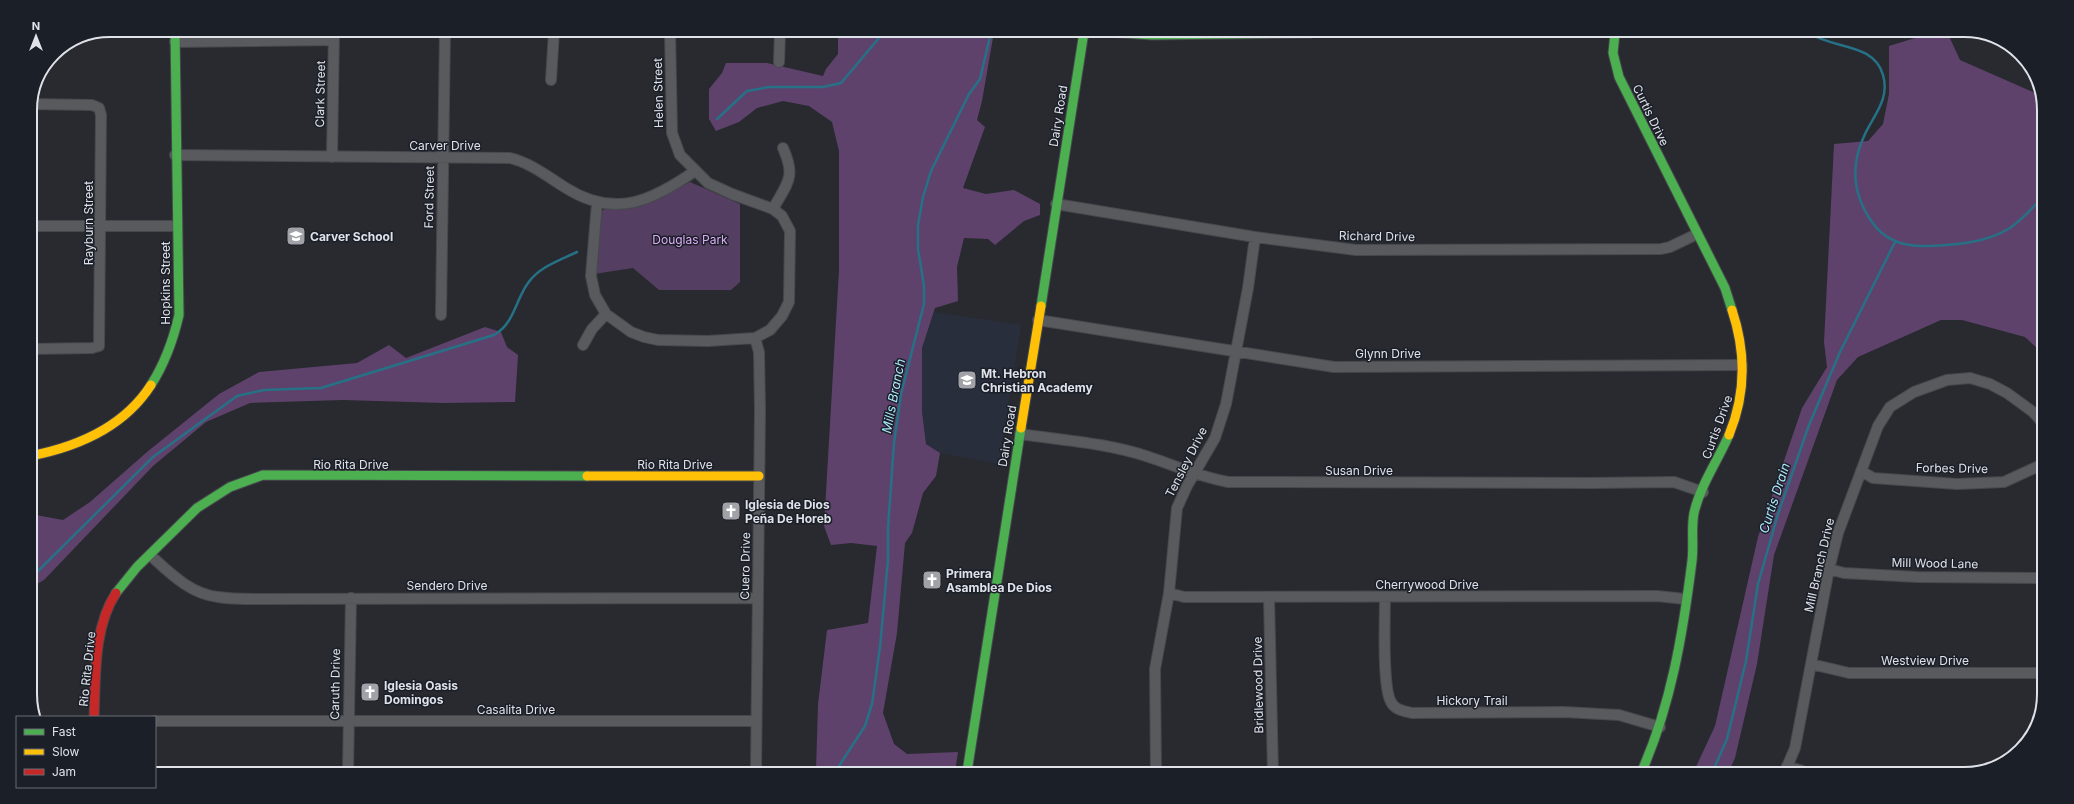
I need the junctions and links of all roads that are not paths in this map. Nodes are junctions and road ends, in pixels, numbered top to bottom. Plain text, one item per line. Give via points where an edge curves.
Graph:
1 (175, 37) edge
2 (289, 37) edge
3 (334, 37) edge
4 (445, 37) edge
5 (554, 37) edge
6 (670, 37) edge
7 (780, 37) edge
8 (1083, 37) edge
9 (1615, 37) edge
10 (175, 42) junction
11 (779, 62) dead end
12 (552, 80) dead end
13 (38, 104) edge
14 (783, 148) dead end
15 (175, 155) junction
16 (332, 157) junction
17 (442, 158) junction
18 (695, 171) junction
19 (597, 203) junction
20 (1056, 204) junction
21 (773, 209) junction
22 (37, 226) edge
23 (177, 226) junction
24 (100, 227) junction
25 (1697, 234) junction
26 (1255, 237) junction
27 (606, 314) junction
28 (441, 315) dead end
29 (1038, 320) junction
30 (755, 338) junction
31 (583, 345) dead end
32 (37, 349) edge
33 (1236, 352) junction
34 (1742, 366) junction
35 (2037, 416) edge
36 (1020, 434) junction
37 (37, 456) edge
38 (2037, 467) edge
39 (1861, 471) junction
40 (1195, 474) junction
41 (759, 476) junction
42 (1703, 492) junction
43 (150, 555) junction
44 (1829, 569) junction
45 (2037, 578) edge
46 (1169, 593) junction
47 (1269, 597) junction
48 (1385, 597) junction
49 (350, 598) junction
50 (757, 598) junction
51 (1685, 599) junction
52 (1811, 664) junction
53 (2037, 673) edge
54 (94, 716) edge
55 (156, 721) edge
56 (756, 721) junction
57 (348, 722) junction
58 (1660, 727) junction
59 (348, 767) edge
60 (756, 767) edge
61 (968, 767) edge
62 (1156, 767) edge
63 (1273, 767) edge
64 (1643, 767) edge
65 (1787, 767) edge

1 - 10 street, Hopkins Street
2 - 10 street
3 - 16 street, Clark Street
4 - 17 street, Ford Street
5 - 12 street
6 - 18 street, Helen Street via 672,133 680,156
7 - 11 street
8 - 20 street, Dairy Road
9 - 25 street, Curtis Drive via 1613,53 1619,77
10 - 15 street, Hopkins Street
13 - 24 street, Rayburn Street via 92,105 99,108
14 - 21 street via 790,163 790,179
15 - 16 street, Carver Drive
15 - 23 street, Hopkins Street
16 - 17 street, Carver Drive
17 - 19 street, Carver Drive via 510,158 524,162 579,196
17 - 28 street, Ford Street
18 - 19 street, Carver Drive via 668,190 644,200 620,204
18 - 21 street, Helen Street via 708,182 732,194
19 - 27 street via 591,276 595,295
20 - 26 street, Richard Drive
20 - 29 street, Dairy Road
21 - 30 street via 782,216 790,231 789,302 782,316 770,330
22 - 24 street
23 - 24 street
23 - 37 street, Hopkins Street via 177,329 171,351 158,377 130,410 102,432 72,447
24 - 32 street, Rayburn Street via 99,346
25 - 26 street, Richard Drive via 1670,247 1653,249 1356,250
25 - 34 street, Curtis Drive via 1725,288 1735,315
26 - 33 street, Tensley Drive
27 - 30 street via 631,332 658,340 708,341
27 - 31 street via 592,329
29 - 33 street, Glynn Drive
29 - 36 street, Dairy Road
30 - 41 street, Cuero Drive via 759,352
33 - 34 street, Glynn Drive via 1334,367
33 - 40 street, Tensley Drive via 1226,404 1215,438
34 - 42 street, Curtis Drive via 1742,389 1736,416
35 - 39 street, Mill Branch Drive via 2007,393 1990,384 1970,378 1947,380 1914,392 1890,407 1878,426
36 - 40 street, Susan Drive via 1123,450
36 - 61 street, Dairy Road
38 - 39 street, Forbes Drive via 2004,482 1957,484 1873,478
39 - 44 street, Mill Branch Drive via 1838,533
40 - 42 street, Susan Drive via 1228,482 1265,484 1648,481 1674,482
40 - 46 street, Tensley Drive via 1177,508
41 - 43 street, Rio Rita Drive via 264,475 246,479 199,506
41 - 50 street, Cuero Drive
42 - 51 street, Curtis Drive via 1696,506 1693,522 1692,558
43 - 49 street, Sendero Drive via 175,578 197,592 217,597
43 - 54 street, Rio Rita Drive via 120,586 109,606 101,634
44 - 45 street, Mill Wood Lane via 1844,573 1917,577
44 - 52 street, Mill Branch Drive
46 - 47 street, Cherrywood Drive via 1184,597
46 - 62 street, Tensley Drive via 1155,669
47 - 48 street, Cherrywood Drive
47 - 63 street, Bridlewood Drive
48 - 51 street, Cherrywood Drive via 1657,596
48 - 58 street, Hickory Trail via 1386,689 1392,704 1400,710 1412,713 1564,712 1619,715
49 - 50 street, Sendero Drive
49 - 57 street, Caruth Drive
50 - 56 street, Cuero Drive
51 - 58 street, Curtis Drive via 1678,649
52 - 53 street, Westview Drive via 1849,673
52 - 65 street, Mill Branch Drive via 1795,748
55 - 57 street, Casalita Drive
56 - 57 street, Casalita Drive
56 - 60 street, Cuero Drive
57 - 59 street, Caruth Drive
58 - 64 street, Curtis Drive

